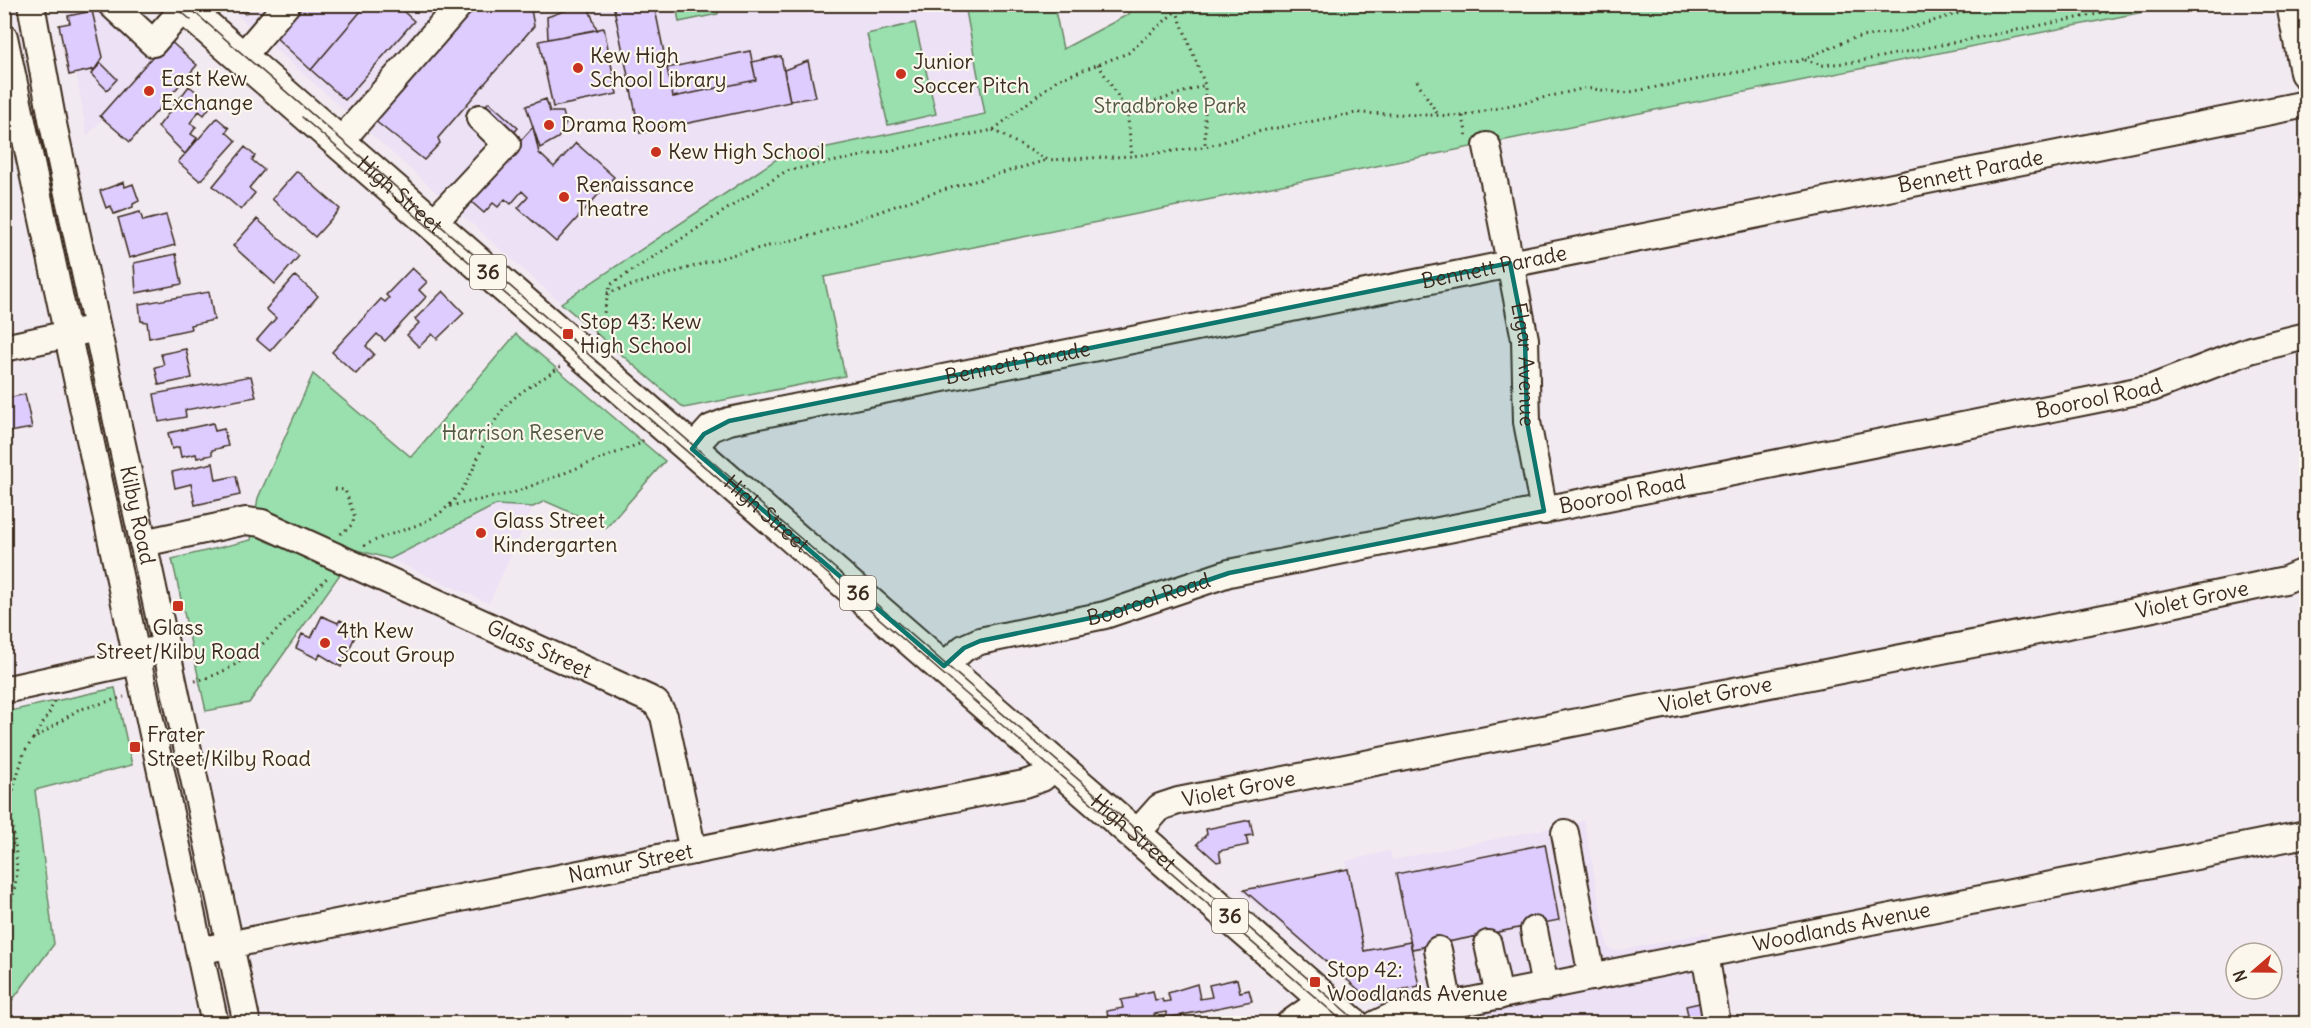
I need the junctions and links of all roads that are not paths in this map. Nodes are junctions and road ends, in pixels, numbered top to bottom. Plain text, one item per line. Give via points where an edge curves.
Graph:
1 (31, 4) edge
2 (111, 4) edge
3 (287, 4) edge
4 (460, 4) edge
5 (2293, 4) edge
6 (182, 6) edge
7 (4, 37) edge
8 (241, 58) junction
9 (2307, 72) edge
10 (2307, 104) edge
11 (480, 118) dead end
12 (339, 143) junction
13 (1478, 145) road end
14 (432, 224) junction
15 (1510, 263) junction
16 (96, 328) junction
17 (67, 335) junction
18 (2307, 336) edge
19 (4, 348) edge
20 (692, 449) junction
21 (1544, 511) junction
22 (143, 543) junction
23 (2307, 571) edge
24 (165, 641) junction
25 (137, 661) junction
26 (944, 666) junction
27 (4, 690) edge
28 (1058, 765) junction
29 (1565, 833) dead end
30 (1136, 834) junction
31 (2307, 834) edge
32 (693, 851) junction
33 (1534, 930) dead end
34 (230, 944) junction
35 (1488, 944) dead end
36 (1438, 950) dead end
37 (199, 951) junction
38 (1705, 954) junction
39 (1592, 977) junction
40 (1545, 987) junction
41 (1499, 996) junction
42 (1324, 999) junction
43 (1449, 1006) junction
44 (215, 1023) edge
45 (247, 1023) edge
46 (1289, 1023) edge
47 (1353, 1023) edge
48 (1376, 1023) edge
49 (1718, 1023) edge

1 - 16 street, Kilby Road
2 - 6 street via 153,43
3 - 8 street
4 - 12 street
5 - 9 main road
6 - 8 main road, High Street / 36
7 - 17 street, Kilby Road
8 - 12 main road, High Street / 36
10 - 15 street, Bennett Parade
11 - 14 street via 507,144
12 - 14 main road, High Street / 36
13 - 15 street, Elgar Avenue
14 - 20 main road, High Street / 36
15 - 20 street, Bennett Parade via 729,421 711,428
15 - 21 street, Elgar Avenue via 1525,339 1527,422
16 - 17 street
16 - 22 street, Kilby Road
17 - 19 street
17 - 25 street, Kilby Road
18 - 21 street, Boorool Road via 2250,350 2152,388
20 - 26 main road, High Street / 36
21 - 26 street, Boorool Road via 1229,573 1105,615 980,641 964,648
22 - 24 street, Kilby Road
22 - 32 street, Glass Street via 252,521 344,550 657,704 664,716
23 - 30 street, Violet Grove via 2285,580 2134,612 1178,801 1160,807
24 - 25 street
24 - 34 street, Kilby Road
25 - 27 street
25 - 37 street, Kilby Road
26 - 28 main road, High Street / 36
28 - 30 main road, High Street / 36
28 - 32 street, Namur Street via 1042,778 1024,784
29 - 39 street
30 - 42 main road, High Street / 36
31 - 38 street, Woodlands Avenue
32 - 34 street, Namur Street
33 - 40 street
34 - 37 street, Namur Street
34 - 45 street, Kilby Road
35 - 41 street
36 - 43 street
37 - 44 street, Kilby Road
38 - 39 street, Woodlands Avenue
38 - 49 street
39 - 40 street, Woodlands Avenue
40 - 41 street, Woodlands Avenue
41 - 43 street, Woodlands Avenue
42 - 46 street
42 - 47 main road, High Street / 36
43 - 48 street, Woodlands Avenue

